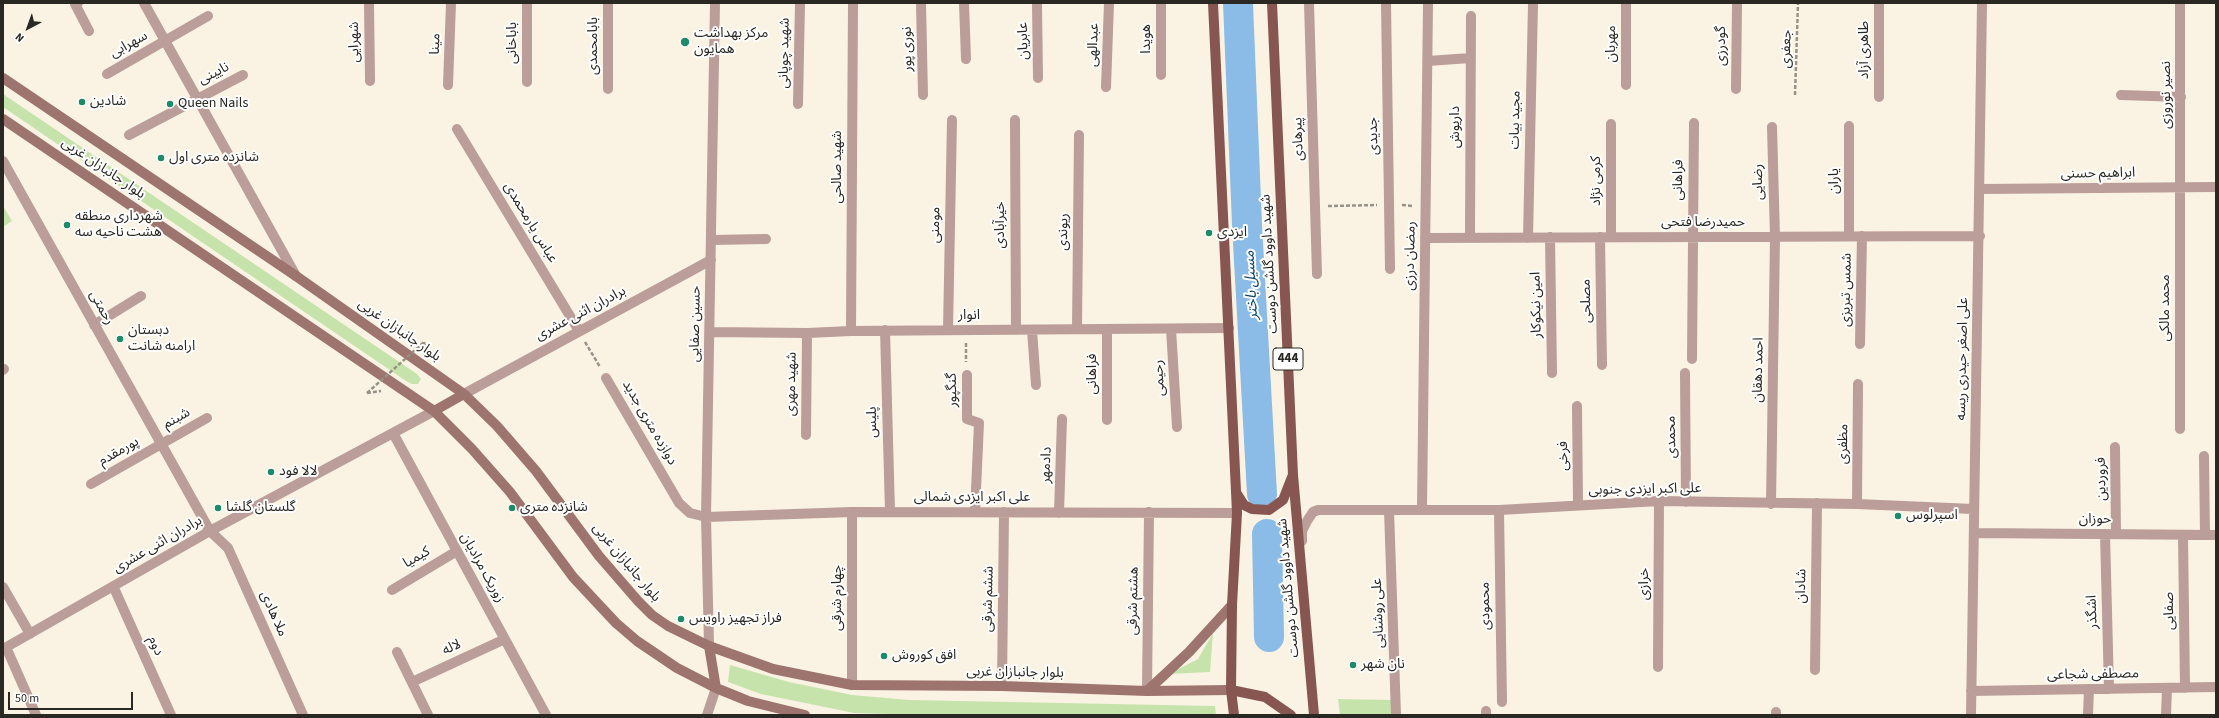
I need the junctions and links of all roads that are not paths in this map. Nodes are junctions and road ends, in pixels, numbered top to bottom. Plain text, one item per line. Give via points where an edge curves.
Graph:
1 (76, 3) edge
2 (144, 3) edge
3 (369, 3) edge
4 (451, 3) edge
5 (527, 3) edge
6 (608, 3) edge
7 (715, 3) edge
8 (800, 3) edge
9 (853, 3) edge
10 (921, 3) edge
11 (964, 3) edge
12 (1037, 3) edge
13 (1109, 3) edge
14 (1161, 3) edge
15 (1213, 3) edge
16 (1272, 3) edge
17 (1309, 3) edge
18 (1386, 3) edge
19 (1428, 3) edge
20 (1533, 3) edge
21 (1626, 3) edge
22 (1736, 3) edge
23 (1879, 3) edge
24 (1982, 3) edge
25 (2180, 3) edge
26 (208, 16) dead end
27 (1471, 16) dead end
28 (89, 31) dead end
29 (165, 41) junction
30 (1470, 58) junction
31 (966, 59) dead end
32 (1428, 61) junction
33 (107, 74) dead end
34 (243, 75) dead end
35 (1162, 75) dead end
36 (3, 78) edge
37 (1038, 78) dead end
38 (370, 81) dead end
39 (527, 82) dead end
40 (448, 85) dead end
41 (1626, 85) dead end
42 (1106, 87) dead end
43 (608, 89) dead end
44 (1736, 89) dead end
45 (923, 95) dead end
46 (2121, 95) dead end
47 (1879, 97) dead end
48 (2181, 97) junction
49 (197, 98) junction
50 (798, 104) dead end
51 (3, 119) edge
52 (952, 120) dead end
53 (1015, 120) dead end
54 (1694, 123) dead end
55 (1611, 124) dead end
56 (1850, 126) dead end
57 (1772, 127) dead end
58 (457, 129) dead end
59 (129, 135) dead end
60 (1079, 135) dead end
61 (3, 161) edge
62 (2181, 187) junction
63 (2216, 187) edge
64 (1980, 189) junction
65 (1849, 236) junction
66 (1862, 236) junction
67 (1980, 236) junction
68 (1600, 237) junction
69 (1611, 237) junction
70 (1692, 237) junction
71 (1774, 237) junction
72 (1426, 238) junction
73 (1470, 238) junction
74 (1528, 238) junction
75 (1550, 238) junction
76 (766, 239) dead end
77 (711, 240) junction
78 (711, 260) junction
79 (1390, 269) dead end
80 (1317, 274) dead end
81 (296, 276) junction
82 (141, 296) dead end
83 (94, 325) junction
84 (1229, 328) junction
85 (1077, 329) junction
86 (1107, 329) junction
87 (1171, 329) junction
88 (885, 330) junction
89 (948, 330) junction
90 (1016, 330) junction
91 (1032, 330) junction
92 (578, 331) junction
93 (851, 331) junction
94 (710, 332) junction
95 (807, 333) junction
96 (1860, 344) dead end
97 (1692, 359) dead end
98 (1602, 365) dead end
99 (1552, 373) dead end
100 (1685, 373) dead end
101 (967, 375) road end
102 (606, 378) road end
103 (1858, 384) dead end
104 (1036, 385) dead end
105 (464, 394) junction
106 (1577, 406) dead end
107 (434, 411) junction
108 (207, 418) dead end
109 (1062, 419) dead end
110 (1107, 420) dead end
111 (1177, 427) dead end
112 (2180, 429) dead end
113 (393, 434) junction
114 (806, 435) dead end
115 (161, 444) junction
116 (2115, 447) dead end
117 (2204, 456) dead end
118 (1293, 475) junction
119 (91, 484) dead end
120 (1235, 486) junction
121 (1659, 501) junction
122 (1686, 502) junction
123 (1818, 503) junction
124 (1771, 504) junction
125 (1857, 504) junction
126 (1578, 505) junction
127 (1973, 509) junction
128 (1389, 510) junction
129 (1422, 510) junction
130 (1499, 510) junction
131 (852, 512) junction
132 (890, 512) junction
133 (975, 512) junction
134 (1004, 512) junction
135 (1149, 512) junction
136 (1059, 513) junction
137 (1237, 513) junction
138 (706, 517) junction
139 (210, 531) junction
140 (1974, 533) junction
141 (2105, 534) junction
142 (2116, 534) junction
143 (2183, 535) junction
144 (2205, 535) junction
145 (2216, 535) edge
146 (457, 551) junction
147 (1302, 560) junction
148 (3, 587) edge
149 (114, 588) junction
150 (392, 590) dead end
151 (1232, 605) junction
152 (30, 634) junction
153 (505, 639) junction
154 (709, 646) junction
155 (5, 648) edge
156 (397, 652) dead end
157 (1658, 666) dead end
158 (1815, 670) dead end
159 (412, 682) junction
160 (852, 685) junction
161 (1002, 686) junction
162 (2216, 687) edge
163 (716, 688) junction
164 (2167, 688) junction
165 (2185, 688) junction
166 (2089, 689) junction
167 (2109, 689) junction
168 (1231, 690) junction
169 (1147, 691) junction
170 (1971, 691) junction
171 (1502, 702) dead end
172 (707, 714) edge
173 (36, 715) edge
174 (170, 715) edge
175 (303, 715) edge
176 (428, 715) edge
177 (546, 715) edge
178 (805, 715) edge
179 (1234, 715) edge
180 (1291, 715) edge
181 (1314, 715) edge
182 (1396, 715) edge
183 (1971, 715) edge
184 (2088, 715) edge
185 (2166, 715) edge

1 - 28 street
2 - 29 street
3 - 38 street, شهرایی
4 - 40 street, مینا
5 - 39 street, باباخانی
6 - 43 street, بابامحمدی
7 - 77 street, حسین صفایی
8 - 50 street, شهید چوپانی
9 - 93 street, شهید صالحی
10 - 45 street, نوری پور
11 - 31 street
12 - 37 street, عابریان
13 - 42 street, عبدالهی
14 - 35 street, هویدا
15 - 84 main road
16 - 118 main road, شهید داوود گلشن دوست / 444
17 - 80 street, پیرهادی
18 - 79 street, جدیدی
19 - 32 street, رمضان درزی
20 - 74 street, مجید بیات
21 - 41 street, مهربان
22 - 44 street, گودرزی
23 - 47 street, طاهری آزاد
24 - 64 street, علی اصغر حیدری ریسه
25 - 48 street, نصیر نوروزی
26 - 29 street, سهرابی
27 - 30 street, داریوش
29 - 33 street, سهرابی
29 - 49 street
30 - 32 street
30 - 73 street, داریوش
32 - 72 street, رمضان درزی
34 - 49 street, نایینی
36 - 81 main road, بلوار جانبازان غربی
46 - 48 street
48 - 62 street, نصیر نوروزی
49 - 59 street, نایینی
49 - 81 street
51 - 107 main road, بلوار جانبازان غربی
52 - 89 street, مومنی
53 - 90 street, خیرآبادی
54 - 70 street, فراهانی
55 - 69 street, کرمی نژاد
56 - 65 street, یاران
57 - 71 street, رضایی
58 - 92 street, عباس یارمحمدی
60 - 85 street, ریوندی
61 - 83 street, رحمتی
62 - 63 street, ابراهیم حسنی
62 - 64 street, ابراهیم حسنی
62 - 112 street, محمد مالکی
64 - 67 street, علی اصغر حیدری ریسه
65 - 66 street, حمیدرضا فتحی
65 - 71 street, حمیدرضا فتحی
66 - 67 street, حمیدرضا فتحی
66 - 96 street, شمس تبریزی
67 - 127 street, علی اصغر حیدری ریسه
68 - 69 street, حمیدرضا فتحی
68 - 75 street, حمیدرضا فتحی
68 - 98 street, مصلحی
69 - 70 street, حمیدرضا فتحی
70 - 71 street, حمیدرضا فتحی
70 - 97 street
71 - 124 street, احمد دهقان
72 - 73 street, حمیدرضا فتحی
72 - 129 street, رمضان درزی
73 - 74 street, حمیدرضا فتحی
74 - 75 street, حمیدرضا فتحی
75 - 99 street, امین نیکوکار
76 - 77 street
77 - 78 street, حسین صفایی
78 - 92 street, برادران اثنی عشری
78 - 94 street, حسین صفایی
81 - 105 main road, بلوار جانبازان غربی
82 - 83 street
83 - 115 street, رحمتی
84 - 87 street, انوار
84 - 120 main road
85 - 86 street, انوار
85 - 91 street, انوار
86 - 87 street, انوار
86 - 110 street, فراهانی
87 - 111 street, رحیمی
88 - 89 street, انوار
88 - 93 street, انوار
88 - 132 street, پلیس
89 - 90 street, انوار
90 - 91 street, انوار
91 - 104 street
92 - 105 street, برادران اثنی عشری
93 - 95 street, انوار
94 - 95 street, انوار
94 - 138 street, حسین صفایی
95 - 114 street, شهید مهری
100 - 122 street, محمدی
101 - 133 street, گنگپور via 967,419 979,422
102 - 138 street, دوازده متری جدید via 680,503 690,513
103 - 125 street, مظفری
105 - 107 main road
105 - 154 main road, بلوار جانبازان غربی via 497,426 536,471 599,556 638,601 668,626
106 - 126 street, فرخی
107 - 113 street, برادران اثنی عشری
107 - 163 main road, بلوار جانبازان غربی via 510,492 573,577 616,623 656,654
108 - 115 street, شبنم
109 - 136 street, دادمهر
113 - 139 street, برادران اثنی عشری
113 - 146 street, زوریک مرادیان
115 - 119 street, پورمقدم
115 - 139 street, رحمتی
116 - 142 street, فروردین
117 - 144 street
118 - 120 main road via 1283,500 1269,510 1261,511 1244,505
118 - 147 main road, شهید داوود گلشن دوست / 444
120 - 137 main road
121 - 122 street, علی اکبر ایزدی جنوبی
121 - 126 street, علی اکبر ایزدی جنوبی
121 - 157 street, خرازی
122 - 124 street, علی اکبر ایزدی جنوبی
123 - 124 street, علی اکبر ایزدی جنوبی
123 - 125 street, علی اکبر ایزدی جنوبی
123 - 158 street, شادان
125 - 127 street, علی اکبر ایزدی جنوبی
126 - 130 street, علی اکبر ایزدی جنوبی
127 - 140 street, علی اصغر حیدری ریسه
128 - 129 street, علی اکبر ایزدی جنوبی
128 - 147 street, علی اکبر ایزدی جنوبی via 1318,510 1310,516 1302,531
128 - 182 street, علی روشنایی
129 - 130 street, علی اکبر ایزدی جنوبی
130 - 171 street, محمودی
131 - 132 street, علی اکبر ایزدی شمالی
131 - 138 street, علی اکبر ایزدی شمالی
131 - 160 street, چهارم شرقی
132 - 133 street, علی اکبر ایزدی شمالی
133 - 134 street, علی اکبر ایزدی شمالی
134 - 136 street, علی اکبر ایزدی شمالی
134 - 161 street, ششم شرقی
135 - 136 street, علی اکبر ایزدی شمالی
135 - 137 street, علی اکبر ایزدی شمالی
135 - 169 street, هشتم شرقی
137 - 151 main road
138 - 154 street, حسین صفایی
139 - 149 street, برادران اثنی عشری
139 - 175 street, ملا هادی via 228,548
140 - 141 street, حوزان
140 - 170 street, علی اصغر حیدری ریسه
141 - 142 street, حوزان
141 - 167 street, اشگذر
142 - 143 street, حوزان
143 - 144 street, حوزان
143 - 165 street, صفایی
144 - 145 street, حوزان
146 - 150 street, کیمیا
146 - 153 street, زوریک مرادیان
147 - 181 main road, شهید داوود گلشن دوست / 444
148 - 152 street
149 - 152 street, برادران اثنی عشری
149 - 174 street, دوم
151 - 168 main road
151 - 169 main road via 1189,652
152 - 155 street, برادران اثنی عشری
153 - 159 street, لاله
153 - 177 street, زوریک مرادیان
154 - 160 main road, بلوار جانبازان غربی via 774,669
154 - 163 main road
155 - 173 street
156 - 159 street
159 - 176 street
160 - 161 main road, بلوار جانبازان غربی
161 - 169 main road, بلوار جانبازان غربی
162 - 165 street, مصطفی شجاعی
163 - 172 street
163 - 178 main road, بلوار جانبازان غربی via 748,701
164 - 165 street, مصطفی شجاعی
164 - 167 street, مصطفی شجاعی
164 - 185 street
166 - 167 street, مصطفی شجاعی
166 - 170 street, مصطفی شجاعی
166 - 184 street
168 - 169 main road, بلوار جانبازان غربی
168 - 179 main road
168 - 180 main road via 1265,697
170 - 183 street, علی اصغر حیدری ریسه

